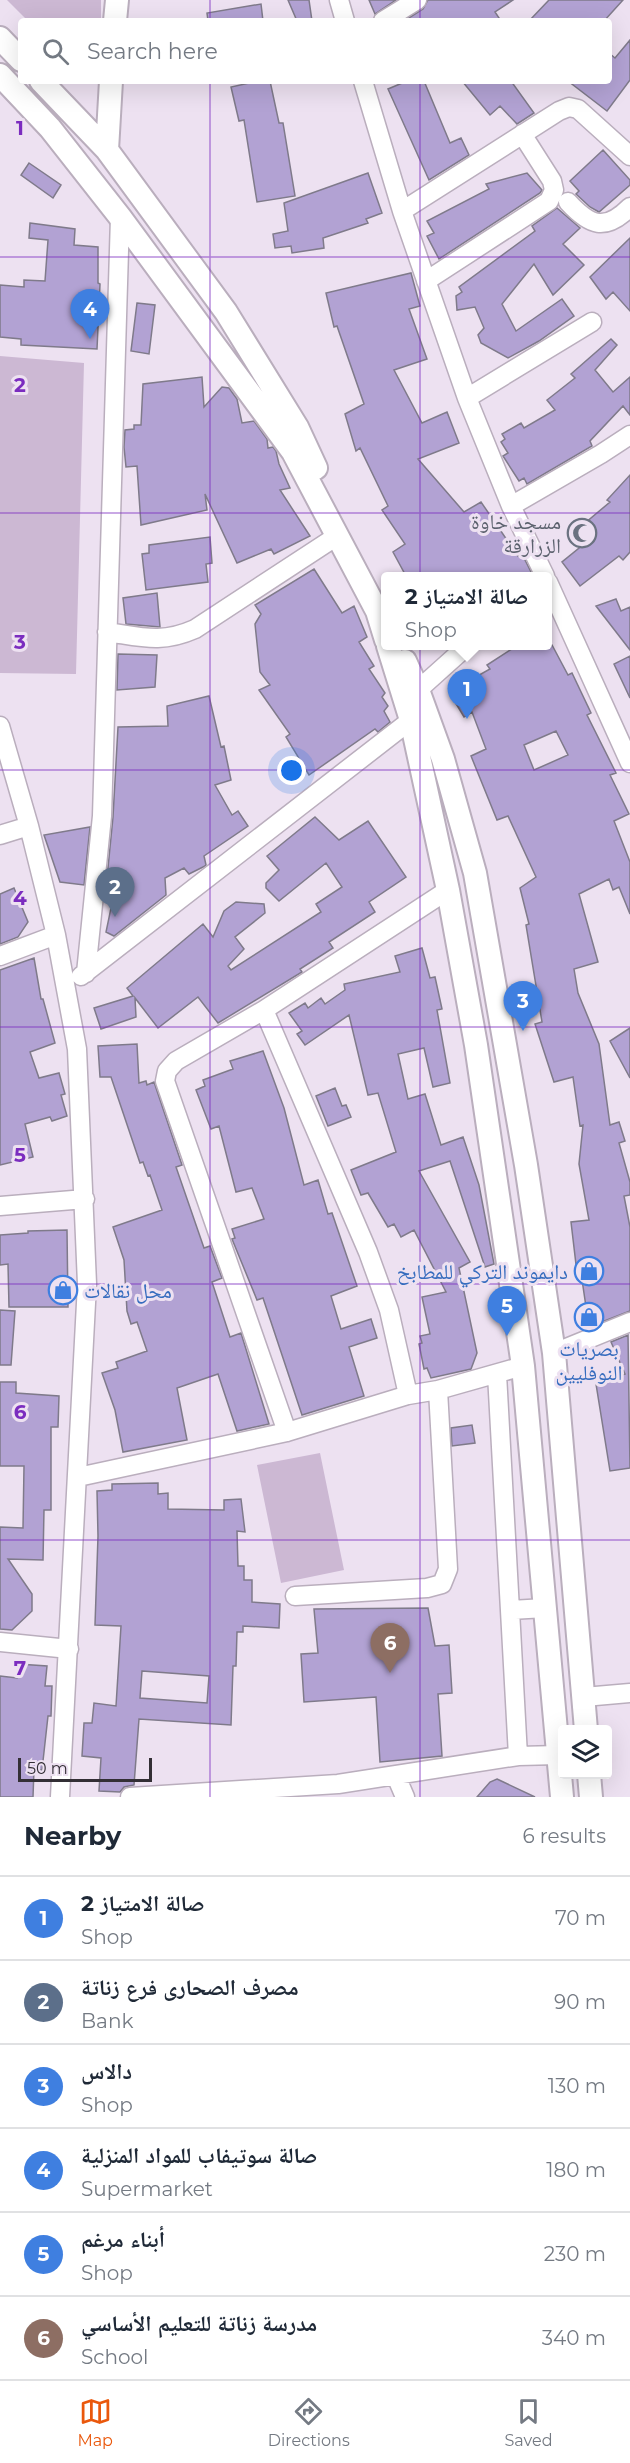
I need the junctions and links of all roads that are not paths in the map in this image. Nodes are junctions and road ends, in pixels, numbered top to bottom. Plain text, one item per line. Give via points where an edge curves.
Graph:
1 (117, 0) edge
2 (339, 0) edge
3 (417, 0) edge
4 (115, 18) edge
5 (344, 18) edge
6 (388, 18) edge
7 (0, 38) edge
8 (18, 57) edge
9 (0, 75) edge
10 (44, 84) edge
11 (111, 84) edge
12 (364, 84) edge
13 (522, 134) junction
14 (107, 150) junction
15 (630, 156) edge
16 (568, 202) dead end
17 (630, 207) edge
18 (402, 211) junction
19 (120, 217) junction
20 (426, 281) junction
21 (592, 322) dead end
22 (466, 399) junction
23 (630, 435) edge
24 (511, 506) junction
25 (337, 536) junction
26 (542, 572) edge
27 (552, 593) edge
28 (381, 609) edge
29 (381, 624) edge
30 (107, 632) junction
31 (390, 650) edge
32 (400, 650) edge
33 (462, 650) edge
34 (418, 690) junction
35 (411, 720) junction
36 (0, 728) edge
37 (629, 757) edge
38 (28, 826) junction
39 (0, 835) edge
40 (448, 890) junction
41 (56, 935) junction
42 (0, 956) edge
43 (86, 973) junction
44 (66, 989) junction
45 (264, 1010) junction
46 (504, 1041) junction
47 (476, 1045) junction
48 (85, 1200) junction
49 (0, 1206) edge
50 (630, 1322) edge
51 (554, 1353) junction
52 (523, 1366) junction
53 (497, 1374) junction
54 (438, 1390) junction
55 (408, 1395) junction
56 (287, 1432) junction
57 (78, 1477) junction
58 (295, 1596) dead end
59 (545, 1608) junction
60 (511, 1610) junction
61 (0, 1642) edge
62 (69, 1649) junction
63 (630, 1692) edge
64 (584, 1697) junction
65 (586, 1725) edge
66 (558, 1744) edge
67 (558, 1755) edge
68 (518, 1756) junction
69 (396, 1776) junction
70 (561, 1779) edge
71 (589, 1779) edge
72 (298, 1792) edge
73 (155, 1796) edge
74 (60, 1797) edge
75 (130, 1797) edge
76 (405, 1797) edge
77 (562, 1797) edge
78 (591, 1797) edge

1 - 4 main road
2 - 5 street
3 - 6 street
7 - 8 main road
9 - 19 main road via 50,128
10 - 14 main road
11 - 14 main road
12 - 18 street
13 - 15 street via 569,107 578,109
13 - 18 street
13 - 20 street via 552,181 554,190 549,201
14 - 28 main road via 226,312 297,427
16 - 17 street via 582,218 595,224 607,224
18 - 20 street
19 - 25 main road via 293,452
19 - 30 street
20 - 22 street
21 - 22 street
22 - 24 street
23 - 24 street
24 - 26 street
25 - 29 main road
25 - 30 street via 195,630 176,638 158,640
27 - 37 street
30 - 43 street via 102,816
31 - 35 main road
32 - 34 main road
33 - 34 street
34 - 46 main road via 443,759 475,873
35 - 40 main road
35 - 43 street
36 - 38 street
38 - 39 street
38 - 41 street
40 - 45 street
40 - 47 main road
41 - 42 street
41 - 44 street
43 - 44 street
44 - 48 street via 77,1049
45 - 55 street via 368,1252 389,1310
45 - 56 street via 176,1061 167,1071 165,1081
46 - 47 main road
46 - 51 main road
47 - 52 main road
48 - 49 street
48 - 57 street via 87,1284
50 - 51 street
51 - 64 main road
52 - 53 street
52 - 59 main road
53 - 54 street
53 - 60 street
54 - 55 street
54 - 58 street via 448,1569 442,1584
55 - 56 street
56 - 57 street
57 - 62 street
59 - 60 street
59 - 66 main road
60 - 68 street
61 - 62 street
62 - 74 street
63 - 64 street
64 - 65 main road
67 - 68 street
68 - 69 street
69 - 72 street
69 - 76 street
70 - 77 main road
71 - 78 main road
72 - 73 street
73 - 75 street

